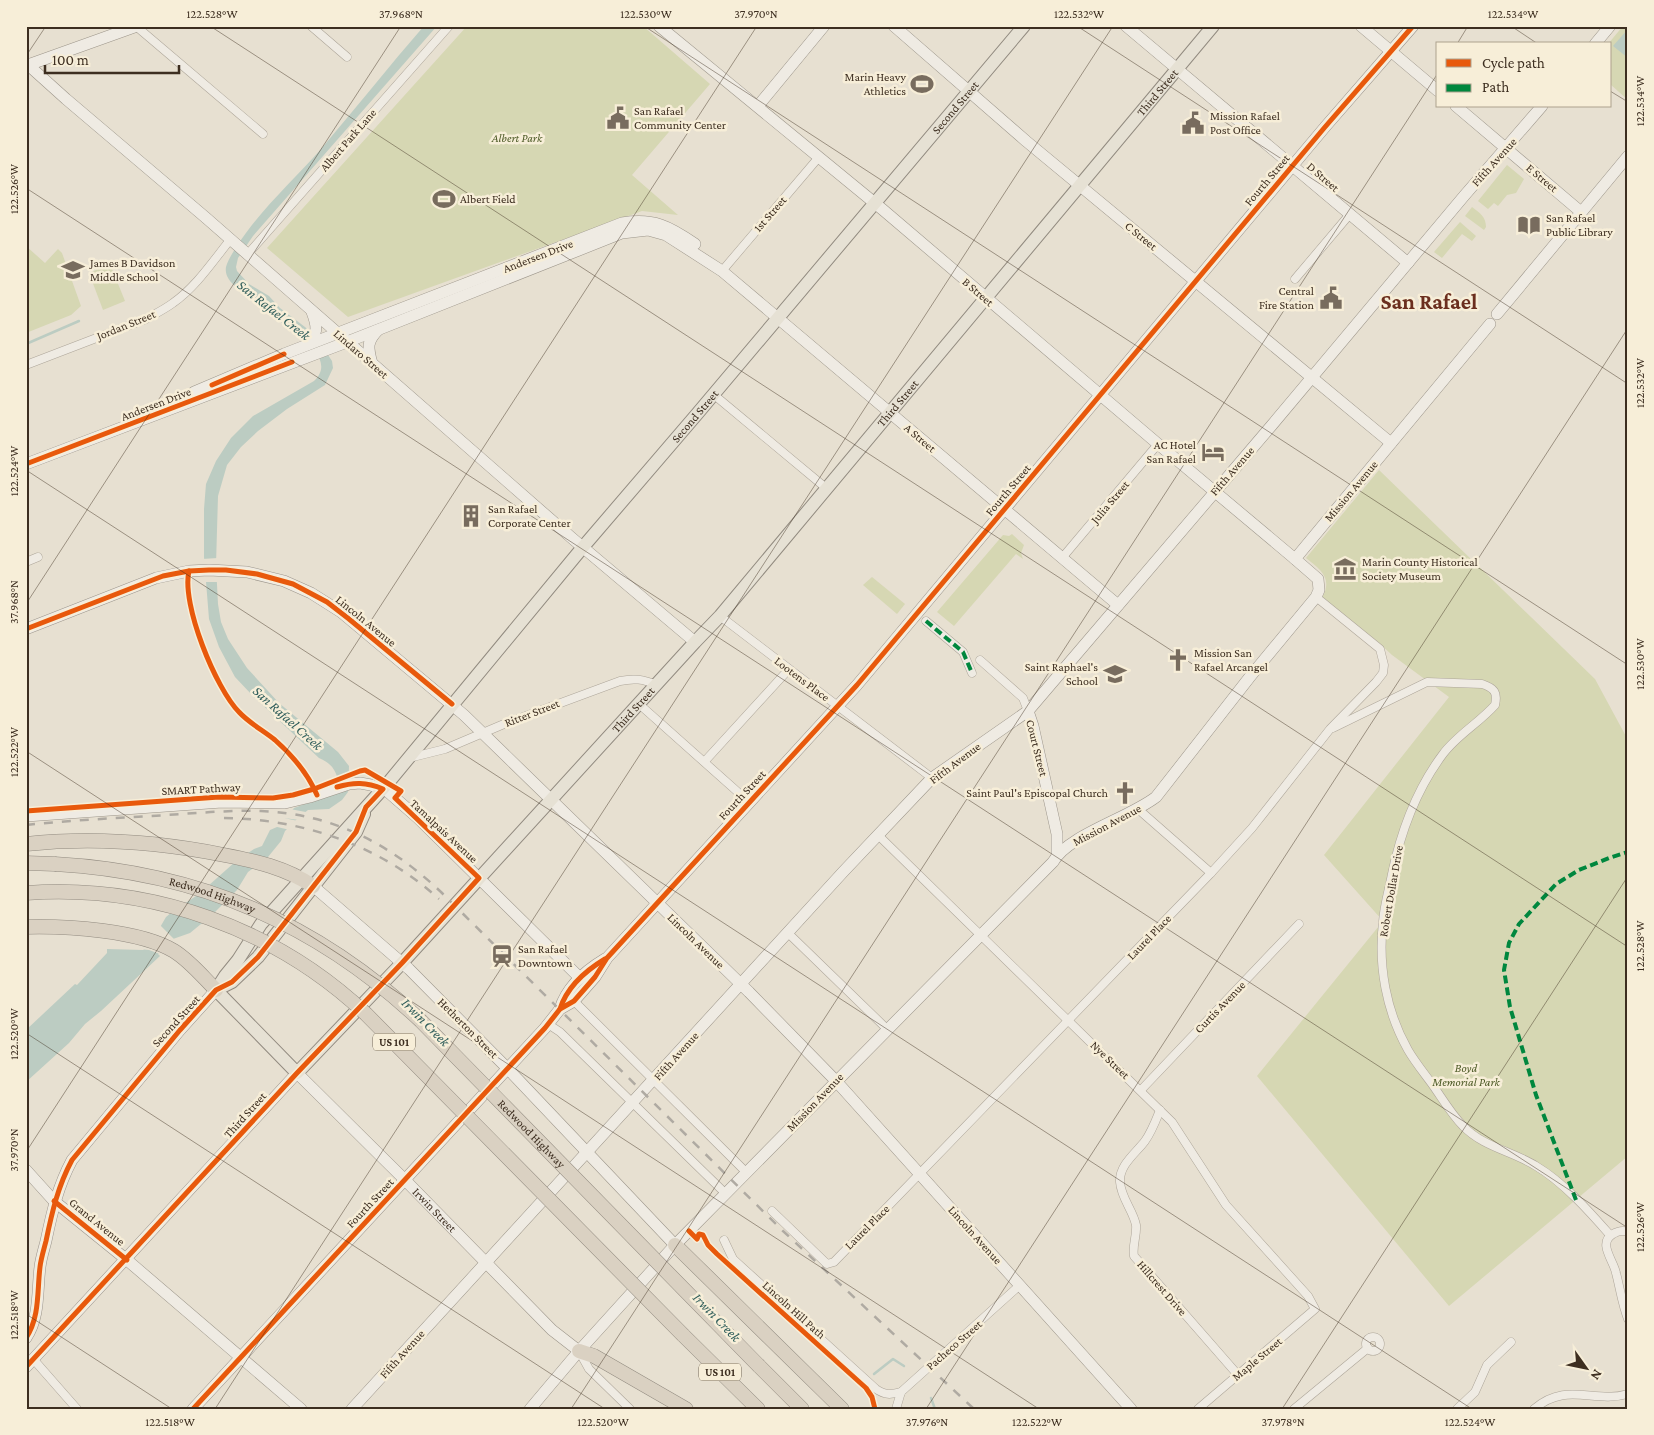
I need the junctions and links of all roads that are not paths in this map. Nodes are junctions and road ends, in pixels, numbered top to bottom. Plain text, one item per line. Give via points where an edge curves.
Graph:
1 (137, 26) edge
2 (312, 26) edge
3 (449, 26) edge
4 (659, 26) edge
5 (824, 26) edge
6 (894, 26) edge
7 (1024, 26) edge
8 (1126, 26) edge
9 (1212, 26) edge
10 (1361, 26) edge
11 (1413, 26) edge
12 (1610, 26) edge
13 (1597, 42) edge
14 (1391, 52) junction
15 (347, 57) dead end
16 (27, 64) edge
17 (1178, 69) junction
18 (1436, 89) edge
19 (969, 90) junction
20 (758, 106) junction
21 (1458, 108) edge
22 (1540, 108) edge
23 (263, 134) dead end
24 (1506, 148) junction
25 (820, 157) junction
26 (1626, 163) edge
27 (1293, 165) junction
28 (1081, 186) junction
29 (875, 203) junction
30 (1581, 212) junction
31 (1350, 214) junction
32 (660, 228) junction
33 (233, 242) junction
34 (246, 254) junction
35 (1408, 263) junction
36 (722, 271) junction
37 (1295, 279) dead end
38 (1196, 281) junction
39 (986, 299) junction
40 (312, 312) junction
41 (1497, 314) joint
42 (777, 318) junction
43 (1490, 324) joint
44 (378, 330) junction
45 (337, 334) junction
46 (323, 341) junction
47 (347, 342) junction
48 (288, 358) junction
49 (372, 364) junction
50 (26, 365) edge
51 (1312, 378) junction
52 (713, 394) junction
53 (1100, 396) junction
54 (890, 413) junction
55 (1391, 443) junction
56 (1158, 444) junction
57 (26, 456) edge
58 (26, 464) edge
59 (826, 488) junction
60 (1214, 492) junction
61 (1005, 510) junction
62 (583, 547) junction
63 (38, 558) dead end
64 (1062, 558) junction
65 (1295, 559) junction
66 (26, 562) edge
67 (1316, 597) junction
68 (1118, 605) junction
69 (720, 616) junction
70 (926, 621) dead end
71 (26, 628) edge
72 (695, 642) junction
73 (980, 660) dead end
74 (789, 669) junction
75 (972, 673) dead end
76 (657, 685) junction
77 (452, 704) junction
78 (639, 704) junction
79 (838, 706) junction
80 (1028, 711) junction
81 (1330, 729) junction
82 (484, 733) junction
83 (409, 758) junction
84 (704, 761) junction
85 (932, 778) junction
86 (383, 789) junction
87 (551, 799) junction
88 (749, 802) junction
89 (1138, 809) junction
90 (26, 816) edge
91 (878, 835) junction
92 (26, 844) edge
93 (1057, 854) junction
94 (26, 863) edge
95 (1211, 873) junction
96 (480, 878) junction
97 (308, 883) junction
98 (26, 894) edge
99 (657, 903) junction
100 (1299, 924) dead end
101 (26, 927) edge
102 (788, 934) junction
103 (982, 935) junction
104 (607, 958) junction
105 (402, 963) junction
106 (580, 978) junction
107 (741, 985) junction
108 (216, 990) junction
109 (574, 1001) junction
110 (560, 1009) junction
111 (1068, 1019) junction
112 (548, 1024) junction
113 (888, 1030) junction
114 (508, 1069) junction
115 (296, 1073) junction
116 (654, 1080) junction
117 (836, 1081) junction
118 (1141, 1090) junction
119 (633, 1102) junction
120 (1160, 1110) junction
121 (588, 1152) junction
122 (26, 1170) edge
123 (746, 1172) junction
124 (920, 1174) junction
125 (405, 1180) junction
126 (725, 1193) junction
127 (54, 1201) junction
128 (772, 1211) dead end
129 (1628, 1232) edge
130 (1610, 1235) junction
131 (724, 1240) dead end
132 (676, 1245) junction
133 (126, 1260) junction
134 (486, 1263) junction
135 (1020, 1285) junction
136 (1315, 1309) joint
137 (1628, 1319) edge
138 (26, 1338) edge
139 (1510, 1342) dead end
140 (1368, 1348) dead end
141 (579, 1351) junction
142 (241, 1357) junction
143 (30, 1363) edge
144 (1238, 1375) junction
145 (901, 1392) junction
146 (1628, 1394) edge
147 (77, 1409) edge
148 (193, 1409) edge
149 (301, 1409) edge
150 (352, 1409) edge
151 (530, 1409) edge
152 (630, 1409) edge
153 (686, 1409) edge
154 (758, 1409) edge
155 (802, 1409) edge
156 (842, 1409) edge
157 (896, 1409) edge
158 (1132, 1409) edge
159 (1198, 1409) edge
160 (1294, 1409) edge
161 (1457, 1409) edge
162 (1534, 1409) edge

1 - 16 street
1 - 23 street
2 - 15 street
3 - 34 street, Albert Park Lane
4 - 20 street, B Street
5 - 20 street
6 - 19 street, C Street
7 - 19 main road, Second Street
8 - 17 street, D Street
9 - 17 main road, Third Street
10 - 14 street
11 - 14 street, Fourth Street
12 - 13 street
14 - 18 street
14 - 27 street, Fourth Street
16 - 33 street, Lindaro Street
17 - 27 street, D Street
17 - 28 main road, Third Street
19 - 28 street, C Street
19 - 29 main road, Second Street
20 - 25 street, B Street
21 - 24 street, E Street
22 - 24 street, Fifth Avenue
24 - 30 street, E Street
24 - 35 street, Fifth Avenue
25 - 29 street, B Street
25 - 36 street, 1st Street
26 - 30 street, Mission Avenue
27 - 31 street, D Street
27 - 38 street, Fourth Street
28 - 38 street, C Street
28 - 39 main road, Third Street
29 - 39 street, B Street
29 - 42 main road, Second Street
30 - 41 street, Mission Avenue
31 - 35 street, D Street
31 - 37 street
32 - 36 street, A Street via 670,228 695,244
32 - 44 street, Andersen Drive via 622,233
32 - 45 street, Andersen Drive via 652,222 622,223
33 - 34 street, Lindaro Street
33 - 50 street, Jordan Street via 174,302 158,312
34 - 40 street, Lindaro Street
35 - 51 street, Fifth Avenue
36 - 42 street, A Street
38 - 51 street, C Street
38 - 53 street, Fourth Street
39 - 53 street, B Street
39 - 54 main road, Third Street
40 - 45 street, Lindaro Street
40 - 46 street
41 - 43 street, Mission Avenue
42 - 52 main road, Second Street
42 - 54 street, A Street
43 - 55 street, Mission Avenue
44 - 47 street, Andersen Drive
44 - 49 street via 369,342
45 - 46 street, Andersen Drive
45 - 47 street, Lindaro Street
46 - 47 street, Andersen Drive
46 - 48 street, Andersen Drive
46 - 48 street, Andersen Drive via 305,346
47 - 49 street, Lindaro Street
48 - 57 street, Andersen Drive
48 - 58 street, Andersen Drive
49 - 62 street, Lindaro Street
51 - 55 street, C Street
51 - 60 street, Fifth Avenue
52 - 59 street
52 - 62 main road, Second Street
53 - 56 street, B Street
53 - 61 street, Fourth Street
54 - 59 main road, Third Street
54 - 61 street, A Street
55 - 65 street, Mission Avenue
56 - 60 street, B Street
56 - 64 street, Julia Street
59 - 69 main road, Third Street
60 - 65 street, B Street
60 - 68 street, Fifth Avenue
61 - 64 street, A Street
61 - 79 street, Fourth Street
62 - 72 street, Lindaro Street
62 - 77 main road, Second Street
63 - 66 street
64 - 68 street, A Street
65 - 67 street via 1318,579
67 - 81 street, Laurel Place via 1380,649 1384,665 1376,682
67 - 89 street, Mission Avenue via 1156,796
68 - 80 street, Fifth Avenue
69 - 72 main road, Third Street
69 - 74 street, Lootens Place
70 - 75 street via 963,652
71 - 77 street, Lincoln Avenue via 156,578 201,570 257,574 293,584 320,598
72 - 76 main road, Third Street
73 - 80 street, Court Street via 1023,698
74 - 79 street, Lootens Place
74 - 84 street
76 - 78 main road, Third Street
76 - 82 street, Ritter Street via 634,678 620,681
77 - 82 street, Lincoln Avenue
77 - 83 main road, Second Street
78 - 84 street
78 - 87 main road, Third Street
79 - 85 street, Lootens Place
79 - 88 street, Fourth Street
80 - 85 street, Fifth Avenue
80 - 93 street, Court Street via 1057,834
81 - 95 street, Laurel Place via 1252,828
81 - 130 street, Robert Dollar Drive via 1427,682 1482,684 1495,691 1495,705 1442,754 1405,821 1383,921 1382,961 1388,1001 1409,1052 1462,1126 1479,1140 1537,1167
82 - 83 street, Ritter Street via 445,749
82 - 87 street, Lincoln Avenue
83 - 86 main road, Second Street
84 - 88 street
85 - 91 street, Fifth Avenue
86 - 90 street via 356,783 285,802 215,803
86 - 96 street, Tamalpais Avenue
86 - 97 main road, Second Street via 366,807 356,832
87 - 96 main road, Third Street
87 - 99 street, Lincoln Avenue
88 - 99 street, Fourth Street
89 - 93 street, Mission Avenue via 1074,841
89 - 95 street
91 - 102 street, Fifth Avenue
91 - 103 street, Nye Street
92 - 97 highway via 115,841 173,846 267,865
93 - 103 street, Mission Avenue via 1053,862
94 - 155 highway, Redwood Highway / US 101, bridge via 128,871 204,890 296,929 361,970 421,1021
95 - 111 street, Laurel Place
96 - 105 main road, Third Street
96 - 106 street, Tamalpais Avenue
97 - 105 street, Hetherton Street
97 - 108 main road, Second Street via 250,966 232,982
98 - 154 highway, Redwood Highway / US 101, bridge via 103,893 183,909 256,938 324,978 366,1014
99 - 104 street, Fourth Street
99 - 107 street, Lincoln Avenue
100 - 118 street, Curtis Avenue
101 - 108 highway via 70,928 150,940 185,959
102 - 107 street, Fifth Avenue
102 - 113 street
103 - 111 street, Nye Street
103 - 113 street, Mission Avenue
104 - 106 street, Fourth Street
104 - 109 street, Fourth Street via 595,978
105 - 114 street, Hetherton Street
105 - 115 main road, Third Street
106 - 110 street, Fourth Street via 564,997
107 - 116 street, Fifth Avenue
107 - 117 street, Lincoln Avenue
108 - 115 main road, Irwin Street
108 - 127 street, Second Street via 80,1148
109 - 110 street, Fourth Street
109 - 116 street
110 - 112 street, Fourth Street
111 - 118 street, Nye Street
111 - 124 street, Laurel Place
112 - 114 street, Fourth Street
112 - 119 street
113 - 117 street, Mission Avenue
114 - 121 street, Hetherton Street
114 - 125 street, Fourth Street
115 - 125 street, Irwin Street
115 - 133 street, Third Street
116 - 119 street, Fifth Avenue
116 - 123 street
117 - 123 street, Mission Avenue
117 - 124 street, Lincoln Avenue
118 - 120 street, Nye Street
119 - 121 street, Fifth Avenue
119 - 126 street
120 - 136 street, Nye Street via 1172,1122 1226,1206 1308,1296
120 - 144 street, Hillcrest Drive via 1152,1130 1122,1169 1122,1192 1136,1226 1134,1256
121 - 132 street, Hetherton Street
121 - 134 street, Fifth Avenue
122 - 127 street, Grand Avenue
123 - 126 street, Mission Avenue
124 - 128 street, Laurel Place via 831,1264 827,1264
124 - 135 street, Lincoln Avenue
125 - 134 street, Irwin Street
125 - 142 street, Fourth Street
126 - 132 street, Mission Avenue
127 - 133 street, Grand Avenue
127 - 138 street, Second Street via 40,1267 35,1319
129 - 130 street via 1618,1231
130 - 137 street via 1606,1248 1616,1271
131 - 145 street via 733,1259 876,1389 890,1395
132 - 141 street, Mission Avenue
132 - 156 highway
133 - 142 street, Grand Avenue
133 - 143 street, Third Street
134 - 141 street, Irwin Street via 552,1330
134 - 150 street, Fifth Avenue
135 - 145 street, Pacheco Street
135 - 158 street, Lincoln Avenue
136 - 144 street, Maple Street
139 - 161 street via 1487,1365 1475,1392
140 - 160 street
141 - 151 street, Mission Avenue
141 - 152 street, Irwin Street via 589,1369
141 - 153 highway via 594,1356
142 - 148 street, Fourth Street
142 - 149 street, Grand Avenue
143 - 147 street
144 - 159 street, Maple Street
145 - 157 street
146 - 162 street via 1617,1397 1557,1395

